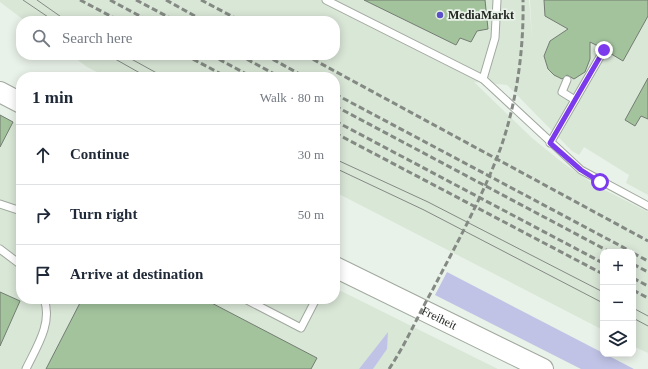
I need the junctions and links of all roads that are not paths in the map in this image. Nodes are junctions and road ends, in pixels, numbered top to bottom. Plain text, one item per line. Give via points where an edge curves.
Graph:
1 (326, 0) edge
2 (497, 0) edge
3 (604, 50) dead end
4 (483, 79) junction
5 (567, 80) dead end
6 (0, 92) edge
7 (16, 100) edge
8 (575, 100) junction
9 (550, 143) junction
10 (0, 204) edge
11 (648, 206) edge
12 (16, 209) edge
13 (0, 249) edge
14 (16, 261) edge
15 (340, 269) edge
16 (46, 304) edge
17 (255, 304) edge
18 (313, 304) edge
19 (26, 369) edge
20 (543, 369) edge

1 - 4 lane
2 - 4 lane via 495,38
3 - 8 lane
4 - 9 lane
5 - 8 lane via 562,92
6 - 7 street
8 - 9 lane
9 - 11 lane via 581,170
10 - 12 lane
13 - 14 lane
15 - 20 street, Freiheit
16 - 19 lane via 45,331
17 - 18 lane via 301,328

